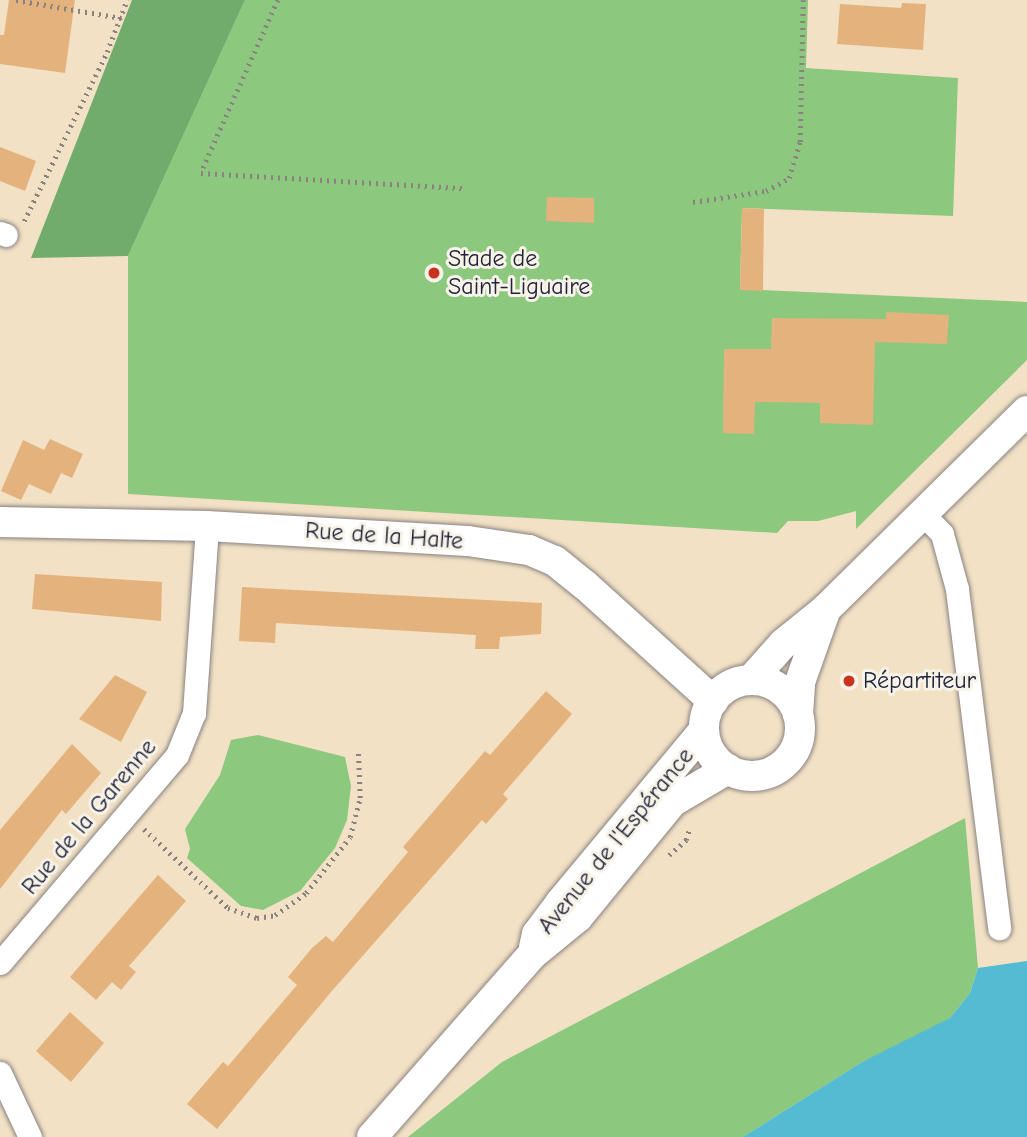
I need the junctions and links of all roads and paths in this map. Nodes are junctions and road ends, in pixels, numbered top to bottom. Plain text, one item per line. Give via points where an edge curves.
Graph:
1 (16, 0) edge
2 (127, 0) edge
3 (278, 0) edge
4 (803, 0) edge
5 (121, 19) junction
6 (464, 188) dead end
7 (693, 202) dead end
8 (3, 234) edge
9 (1027, 411) edge
10 (921, 512) junction
11 (0, 522) edge
12 (207, 526) junction
13 (827, 609) junction
14 (751, 680) junction
15 (713, 701) junction
16 (798, 713) junction
17 (705, 730) junction
18 (358, 749) dead end
19 (728, 769) junction
20 (130, 815) junction
21 (999, 928) dead end
22 (533, 954) junction
23 (0, 963) edge
24 (0, 1073) edge
25 (30, 1137) edge
26 (372, 1137) edge

1 - 5 path
2 - 5 path
3 - 6 path via 201,173
4 - 7 path via 800,142 789,178 766,191
5 - 8 path via 20,229
9 - 10 street
10 - 13 street
10 - 21 street via 943,534 957,589
11 - 12 street, Rue de la Halte
12 - 15 street, Rue de la Halte via 454,540 529,550 555,561 585,585
12 - 20 street, Rue de la Garenne via 194,713 177,755
13 - 14 street via 792,635
13 - 16 street via 800,682
14 - 15 street via 729,686
14 - 16 street via 775,685
15 - 17 street
16 - 19 street via 800,737 782,766 750,776
17 - 19 street via 711,752
17 - 22 street, Avenue de l'Espérance via 560,903 537,934
18 - 20 path via 360,798 350,837 306,893 275,915 257,918 228,908
19 - 22 street, Avenue de l'Espérance via 672,802 578,917
20 - 23 street, Rue de la Garenne
22 - 26 street, Avenue de l'Espérance
24 - 25 street

